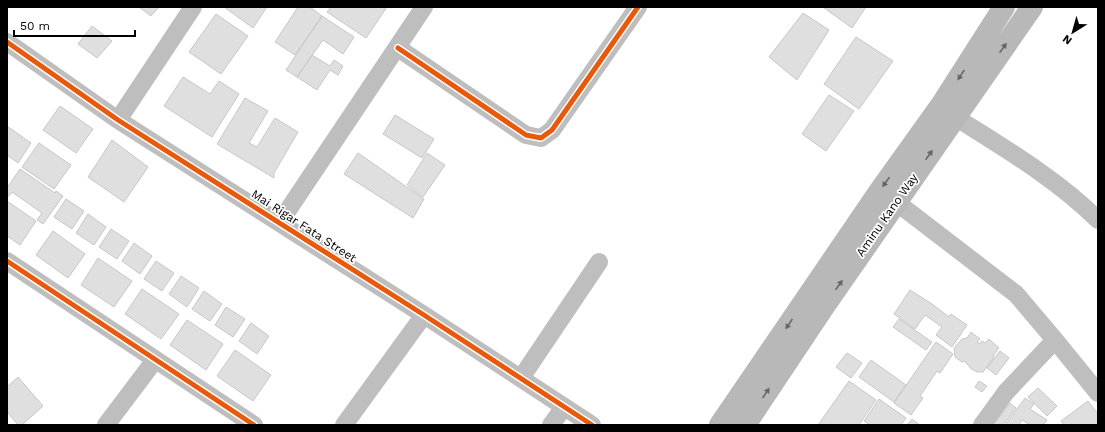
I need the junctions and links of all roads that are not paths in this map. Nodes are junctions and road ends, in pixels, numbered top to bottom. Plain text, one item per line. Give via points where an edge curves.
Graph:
1 (193, 7) edge
2 (424, 7) edge
3 (638, 7) edge
4 (1004, 7) edge
5 (1032, 7) edge
6 (7, 42) edge
7 (398, 48) junction
8 (955, 117) junction
9 (118, 120) junction
10 (896, 202) junction
11 (1098, 220) edge
12 (280, 222) junction
13 (7, 261) edge
14 (599, 262) dead end
15 (815, 302) junction
16 (424, 315) junction
17 (1055, 340) junction
18 (155, 360) junction
19 (521, 378) junction
20 (1098, 393) edge
21 (564, 407) junction
22 (106, 425) edge
23 (254, 425) edge
24 (344, 425) edge
25 (551, 425) edge
26 (592, 425) edge
27 (720, 425) edge
28 (745, 425) edge
29 (982, 425) edge

1 - 9 street
2 - 7 street
3 - 7 street via 552,130 541,138 526,135
4 -> 15 main road, Aminu Kano Way via 942,104 879,192
8 -> 5 main road, Aminu Kano Way
6 - 9 street, Mai Rigar Fata Street
7 - 12 street
10 -> 8 main road, Aminu Kano Way
8 - 11 street via 1023,160 1084,206
9 - 12 street, Mai Rigar Fata Street
15 -> 10 main road, Aminu Kano Way
10 - 17 street via 1016,294
12 - 16 street, Mai Rigar Fata Street
13 - 18 street
14 - 19 street
15 -> 27 main road, Aminu Kano Way
28 -> 15 main road, Aminu Kano Way
16 - 19 street, Mai Rigar Fata Street
16 - 24 street
17 - 20 street
17 - 29 street via 1006,392
18 - 22 street
18 - 23 street
19 - 21 street, Mai Rigar Fata Street
21 - 25 street
21 - 26 street, Mai Rigar Fata Street

